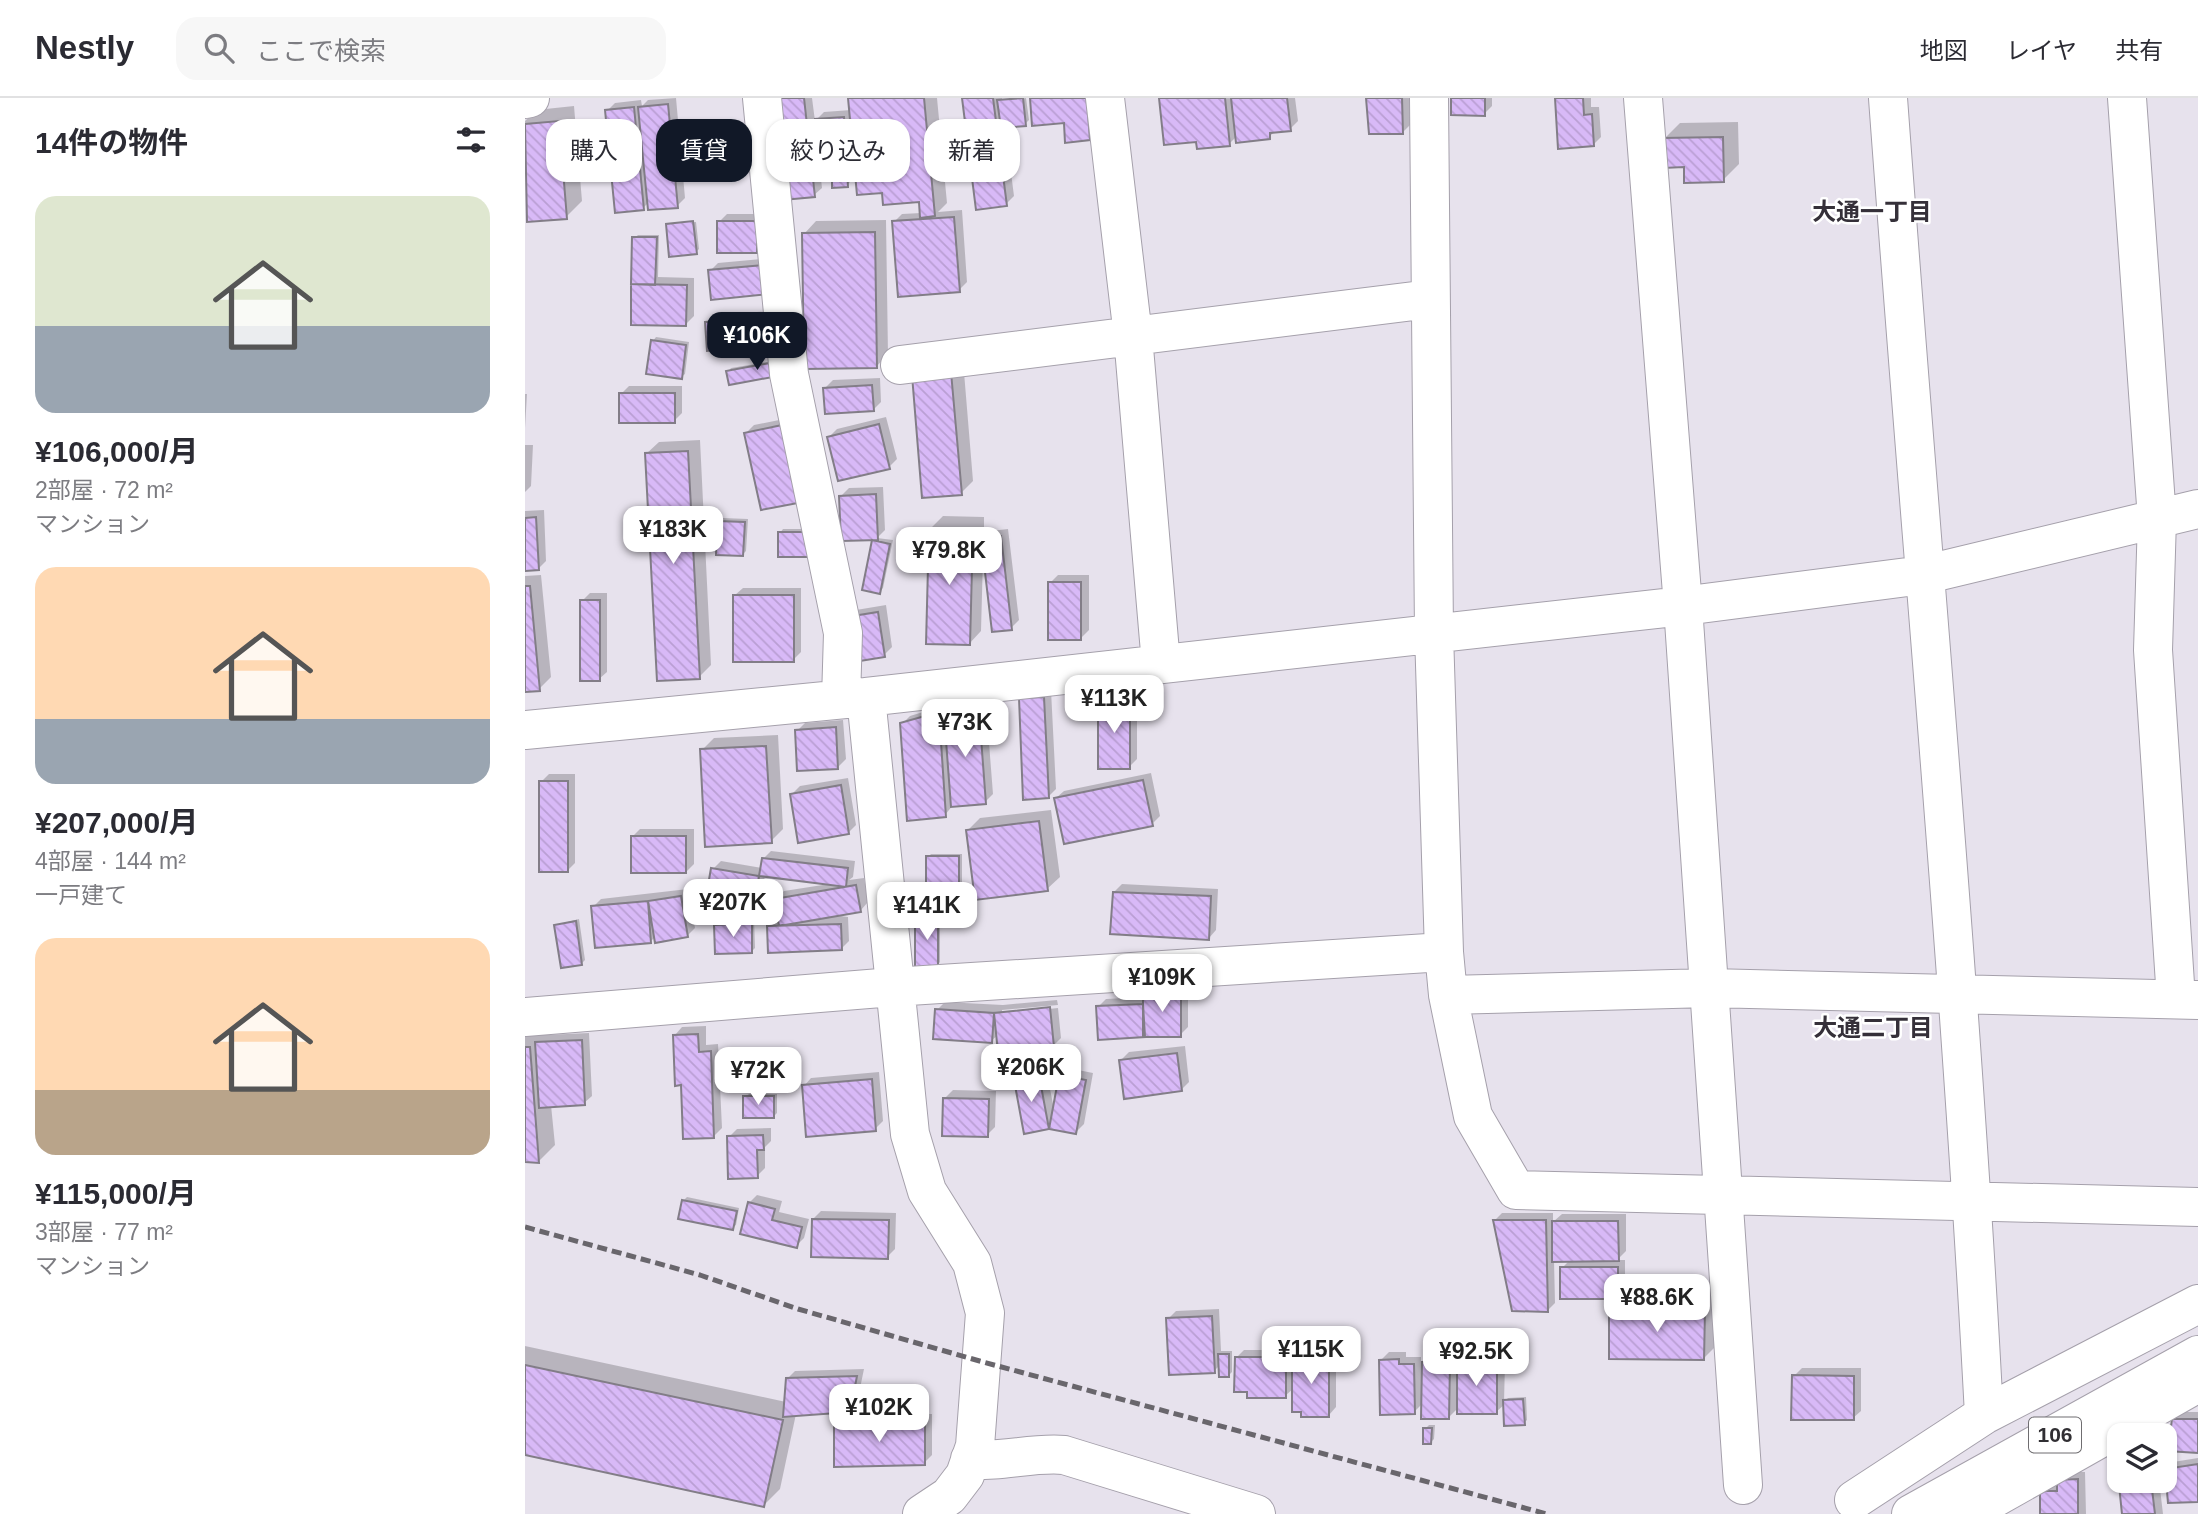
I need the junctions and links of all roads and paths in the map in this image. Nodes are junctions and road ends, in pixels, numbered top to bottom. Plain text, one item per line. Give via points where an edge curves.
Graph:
1 (762, 98) edge
2 (1105, 98) edge
3 (1429, 98) edge
4 (1643, 98) edge
5 (1888, 98) edge
6 (2127, 98) edge
7 (1430, 299) junction
8 (1133, 337) junction
9 (900, 365) dead end
10 (2198, 509) edge
11 (2157, 519) junction
12 (1923, 575) junction
13 (1683, 606) junction
14 (1434, 633) junction
15 (1161, 664) junction
16 (854, 698) junction
17 (525, 730) edge
18 (1444, 952) junction
19 (893, 987) junction
20 (1709, 988) junction
21 (1959, 994) junction
22 (1448, 995) junction
23 (2187, 1000) edge
24 (525, 1017) edge
25 (1724, 1197) junction
26 (1973, 1202) junction
27 (2198, 1207) edge
28 (2198, 1304) edge
29 (2198, 1355) edge
30 (2198, 1383) edge
31 (1984, 1415) junction
32 (970, 1459) junction
33 (1743, 1485) dead end
34 (1854, 1500) dead end
35 (922, 1514) edge
36 (1256, 1514) edge
37 (1911, 1514) edge
38 (1966, 1514) edge

1 - 16 main road via 789,374
2 - 8 main road
3 - 7 main road
4 - 13 main road
5 - 12 main road
6 - 11 main road
7 - 8 main road
7 - 14 main road
8 - 9 main road
8 - 15 main road
10 - 11 main road
11 - 12 main road
11 - 23 main road via 2153,650
12 - 13 main road
12 - 21 main road
13 - 14 main road
13 - 20 main road
14 - 15 main road
14 - 18 main road
15 - 16 main road
16 - 17 main road
16 - 19 main road
18 - 19 main road
18 - 22 main road
19 - 24 main road
19 - 32 main road via 917,1164 927,1191 972,1263 985,1313 978,1416
20 - 21 main road
20 - 22 main road
20 - 25 main road
21 - 23 main road
21 - 26 main road
22 - 25 main road via 1473,1116 1516,1190
25 - 26 main road
25 - 33 main road
26 - 27 main road
26 - 31 main road
28 - 31 main road
29 - 37 main road, 106
30 - 38 main road
31 - 34 main road
32 - 35 main road via 950,1496
32 - 36 main road via 1064,1455

